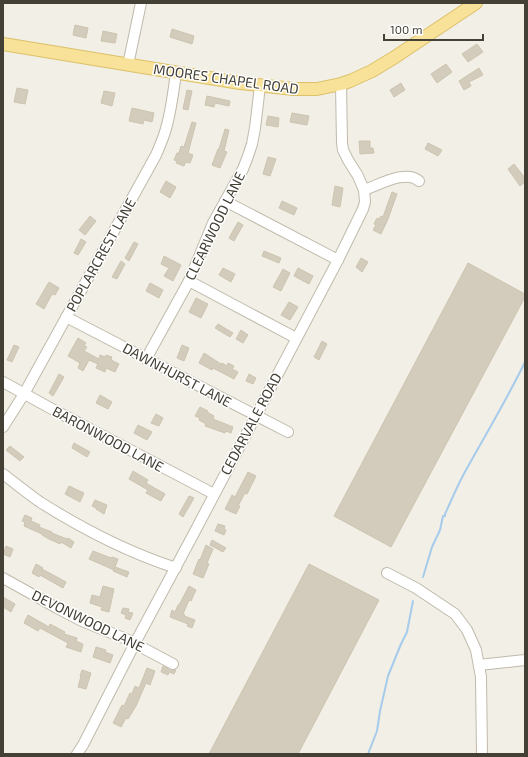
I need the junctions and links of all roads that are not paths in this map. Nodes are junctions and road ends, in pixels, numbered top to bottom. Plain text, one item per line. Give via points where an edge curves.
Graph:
1 (141, 3) edge
2 (476, 3) edge
3 (3, 44) edge
4 (128, 65) junction
5 (176, 73) junction
6 (341, 84) junction
7 (260, 86) junction
8 (419, 181) dead end
9 (364, 190) junction
10 (225, 201) junction
11 (338, 260) junction
12 (189, 281) junction
13 (66, 317) junction
14 (296, 338) junction
15 (146, 359) junction
16 (3, 382) edge
17 (24, 394) junction
18 (256, 416) junction
19 (3, 427) edge
20 (288, 432) dead end
21 (3, 474) edge
22 (214, 494) junction
23 (176, 568) junction
24 (387, 573) dead end
25 (3, 578) edge
26 (135, 643) junction
27 (525, 660) edge
28 (173, 664) dead end
29 (479, 665) junction
30 (77, 754) edge
31 (482, 754) edge

1 - 4 street
2 - 6 main road, MOORES CHAPEL ROAD via 372,71
3 - 4 main road, MOORES CHAPEL ROAD
4 - 5 main road, MOORES CHAPEL ROAD
5 - 7 main road, MOORES CHAPEL ROAD
5 - 13 street, POPLARCREST LANE via 167,127 156,155
6 - 7 main road, MOORES CHAPEL ROAD via 304,90
6 - 9 street via 344,150
7 - 10 street, CLEARWOOD LANE via 252,144
8 - 9 street via 411,177 400,177
9 - 11 street, CEDARVALE ROAD via 363,209
10 - 11 street
10 - 12 street, CLEARWOOD LANE
11 - 14 street, CEDARVALE ROAD
12 - 14 street
12 - 15 street, CLEARWOOD LANE
13 - 15 street, DAWNHURST LANE
13 - 17 street, POPLARCREST LANE
14 - 18 street, CEDARVALE ROAD
15 - 18 street, DAWNHURST LANE
16 - 17 street, BARONWOOD LANE
17 - 19 street, POPLARCREST LANE
17 - 22 street, BARONWOOD LANE
18 - 20 street, DAWNHURST LANE
18 - 22 street, CEDARVALE ROAD
21 - 23 street via 66,518 119,545
22 - 23 street, CEDARVALE ROAD
23 - 26 street, CEDARVALE ROAD
24 - 29 street via 416,588 455,614 467,630 476,650
25 - 26 street, DEVONWOOD LANE via 82,621
26 - 28 street, DEVONWOOD LANE
26 - 30 street, CEDARVALE ROAD
27 - 29 street
29 - 31 street

